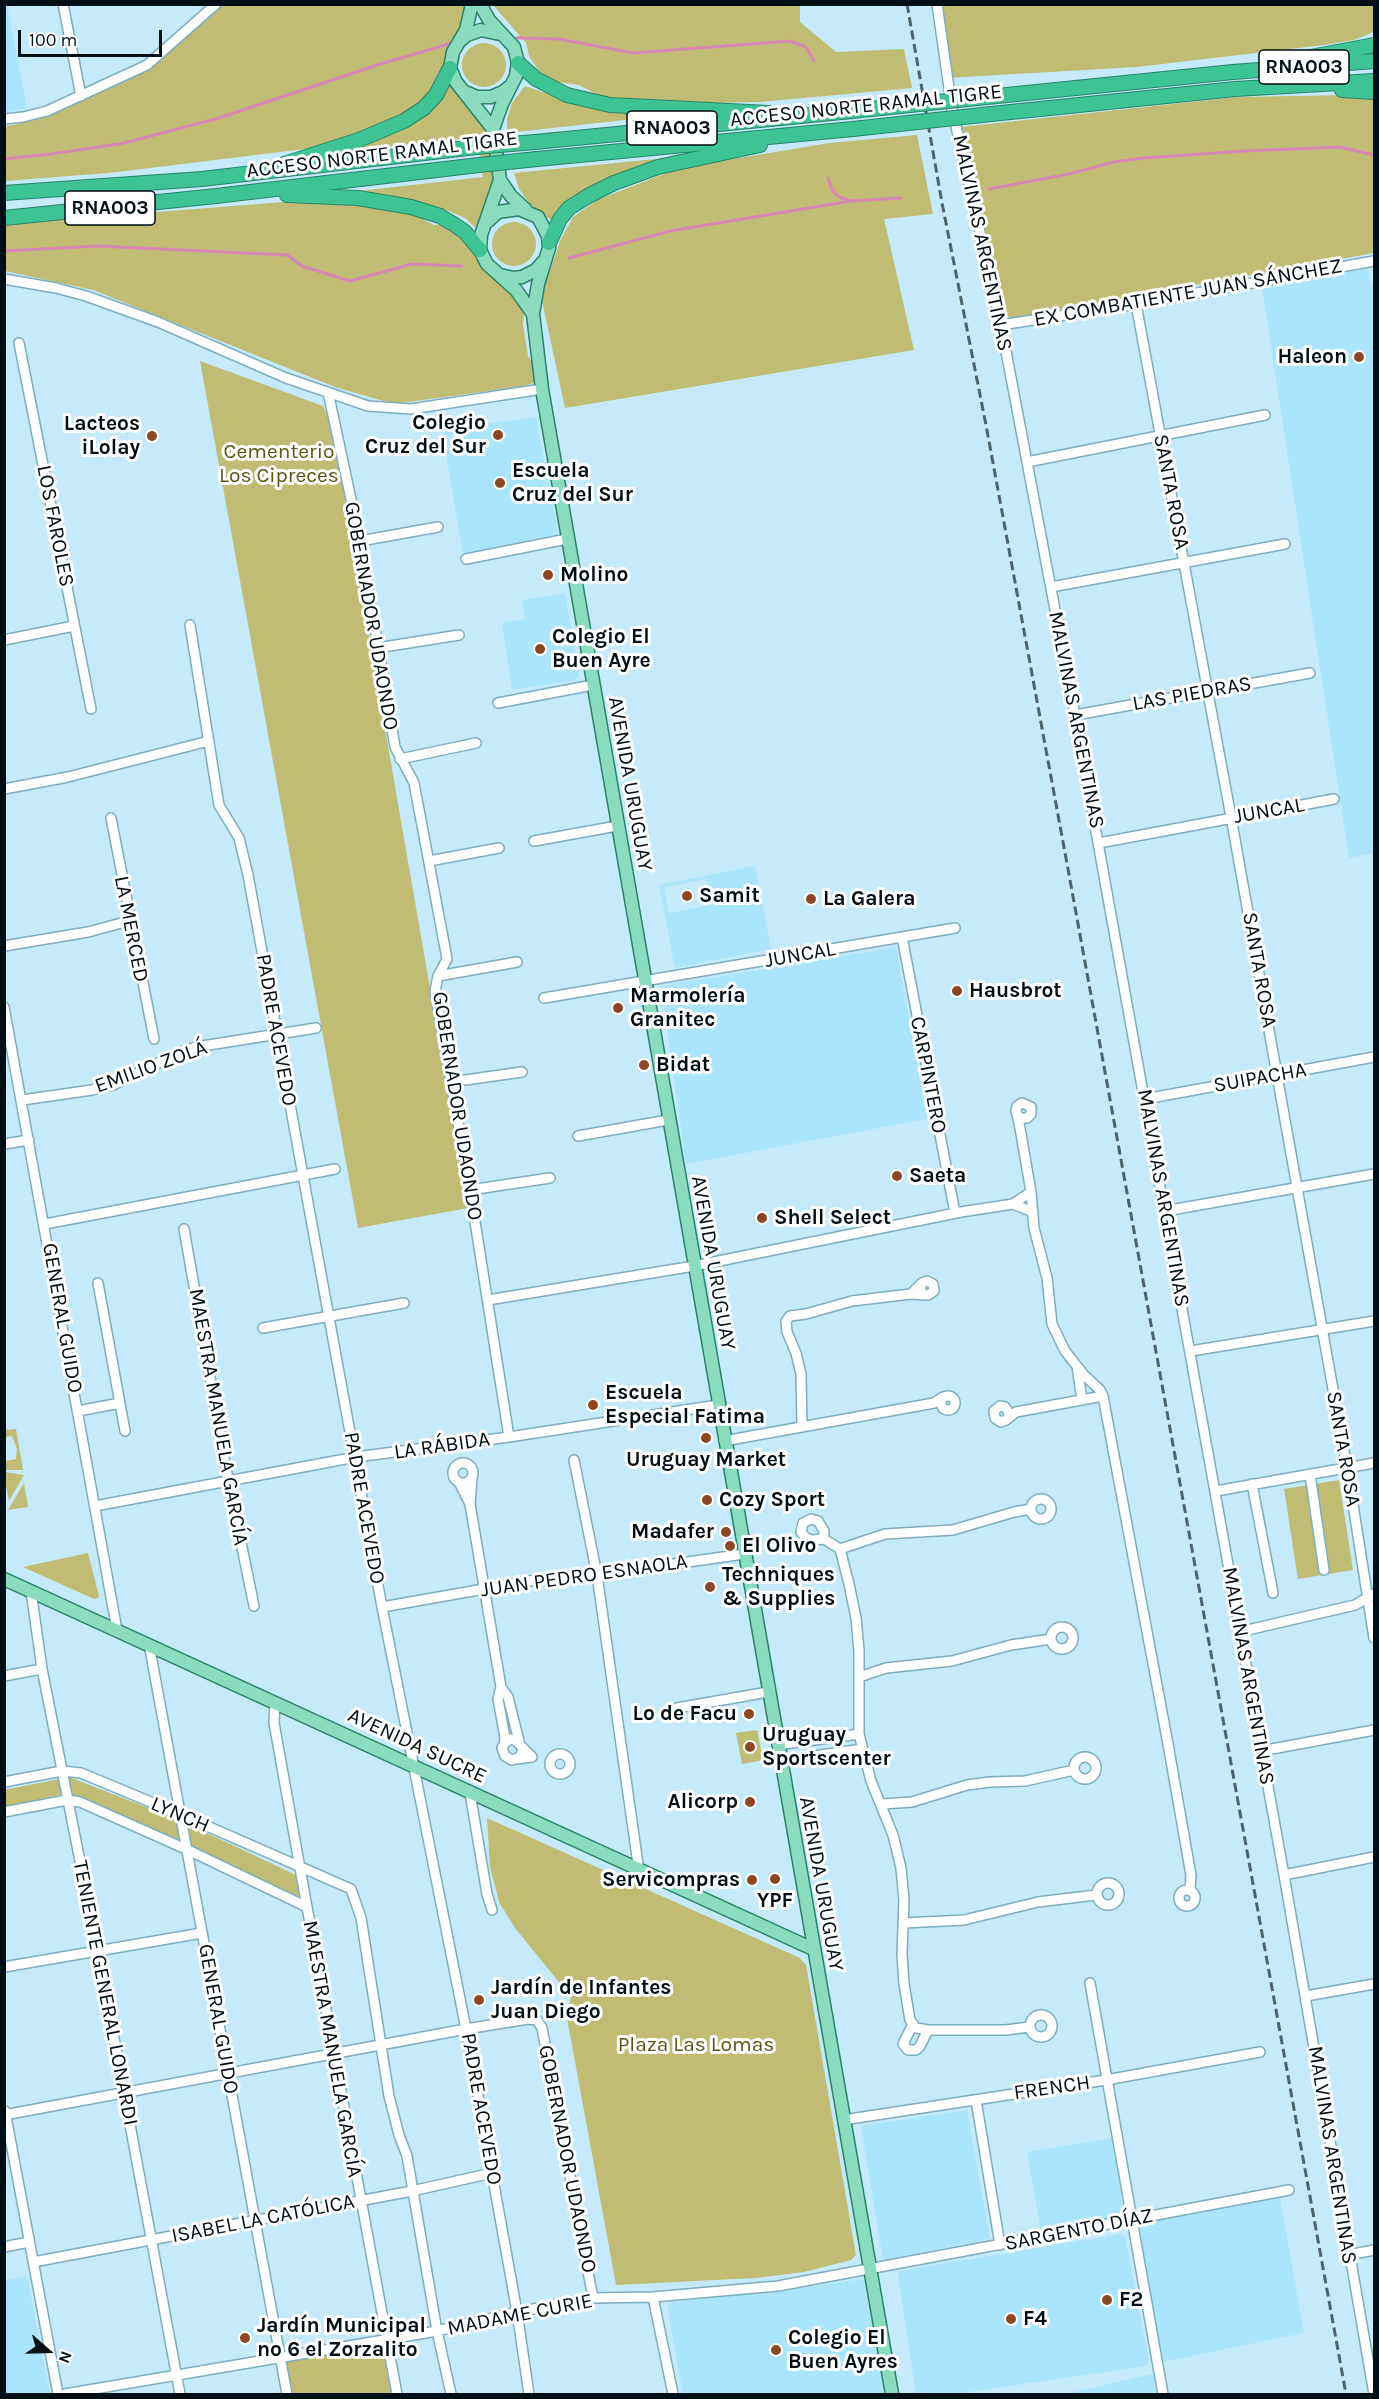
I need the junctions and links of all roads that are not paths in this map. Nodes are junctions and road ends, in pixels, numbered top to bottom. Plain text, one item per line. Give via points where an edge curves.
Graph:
1 (63, 4) edge
2 (216, 4) edge
3 (472, 4) edge
4 (480, 4) edge
5 (937, 4) edge
6 (502, 35) junction
7 (1374, 45) edge
8 (456, 46) junction
9 (1374, 61) edge
10 (518, 63) junction
11 (450, 68) junction
12 (1233, 72) junction
13 (1374, 81) edge
14 (513, 82) junction
15 (460, 87) junction
16 (1235, 89) junction
17 (1374, 92) edge
18 (81, 96) junction
19 (810, 115) junction
20 (4, 119) edge
21 (493, 129) junction
22 (812, 133) junction
23 (202, 179) junction
24 (500, 180) junction
25 (4, 194) edge
26 (216, 196) junction
27 (526, 210) junction
28 (4, 218) edge
29 (487, 222) junction
30 (549, 243) junction
31 (480, 250) junction
32 (546, 258) junction
33 (1374, 261) edge
34 (499, 274) junction
35 (4, 279) edge
36 (1136, 304) junction
37 (533, 314) junction
38 (1001, 325) junction
39 (19, 343) dead end
40 (542, 389) junction
41 (328, 392) junction
42 (1265, 415) dead end
43 (1160, 436) junction
44 (1027, 462) junction
45 (438, 527) dead end
46 (567, 539) junction
47 (360, 542) junction
48 (1285, 544) dead end
49 (466, 559) dead end
50 (1184, 562) junction
51 (1051, 587) junction
52 (190, 625) dead end
53 (74, 626) junction
54 (459, 635) dead end
55 (4, 640) edge
56 (377, 648) junction
57 (1310, 673) dead end
58 (592, 685) junction
59 (1208, 691) junction
60 (498, 703) dead end
61 (91, 709) dead end
62 (1075, 715) junction
63 (209, 741) junction
64 (476, 743) dead end
65 (400, 759) junction
66 (4, 789) edge
67 (1334, 799) dead end
68 (1232, 817) junction
69 (111, 818) dead end
70 (617, 826) junction
71 (534, 841) dead end
72 (1099, 843) junction
73 (499, 848) dead end
74 (429, 861) junction
75 (129, 921) junction
76 (955, 928) dead end
77 (902, 937) junction
78 (4, 946) edge
79 (517, 962) dead end
80 (438, 976) junction
81 (644, 982) junction
82 (544, 998) dead end
83 (4, 1007) edge
84 (316, 1028) dead end
85 (276, 1033) junction
86 (154, 1039) dead end
87 (1374, 1057) edge
88 (522, 1072) dead end
89 (1277, 1075) junction
90 (451, 1082) junction
91 (1145, 1099) junction
92 (22, 1100) junction
93 (1017, 1114) junction
94 (1027, 1118) junction
95 (668, 1119) junction
96 (1020, 1128) junction
97 (578, 1136) dead end
98 (29, 1140) junction
99 (4, 1144) edge
100 (335, 1169) dead end
101 (303, 1174) junction
102 (1374, 1174) edge
103 (550, 1178) dead end
104 (1297, 1188) junction
105 (470, 1190) junction
106 (1031, 1192) junction
107 (1013, 1204) junction
108 (1033, 1212) junction
109 (1166, 1212) junction
110 (955, 1213) junction
111 (45, 1224) junction
112 (184, 1229) dead end
113 (694, 1266) junction
114 (98, 1283) dead end
115 (911, 1294) junction
116 (488, 1300) junction
117 (404, 1303) dead end
118 (329, 1316) junction
119 (1374, 1321) edge
120 (263, 1328) dead end
121 (1322, 1330) junction
122 (1191, 1351) junction
123 (1077, 1366) junction
124 (1103, 1396) junction
125 (1082, 1400) junction
126 (940, 1402) dead end
127 (120, 1403) junction
128 (718, 1405) junction
129 (78, 1411) junction
130 (1010, 1413) dead end
131 (802, 1426) junction
132 (125, 1431) dead end
133 (509, 1437) junction
134 (724, 1441) junction
135 (356, 1457) junction
136 (574, 1460) dead end
137 (1374, 1463) edge
138 (1347, 1468) junction
139 (1310, 1474) junction
140 (472, 1479) junction
141 (228, 1480) junction
142 (459, 1482) junction
143 (1251, 1484) junction
144 (1216, 1491) junction
145 (470, 1504) junction
146 (95, 1506) junction
147 (1031, 1509) dead end
148 (824, 1539) dead end
149 (840, 1549) junction
150 (744, 1554) junction
151 (1324, 1570) dead end
152 (597, 1575) junction
153 (4, 1579) edge
154 (484, 1589) junction
155 (32, 1591) junction
156 (1273, 1593) dead end
157 (1371, 1596) edge
158 (254, 1606) dead end
159 (382, 1607) junction
160 (117, 1630) junction
161 (1239, 1632) junction
162 (1374, 1638) edge
163 (1051, 1639) dead end
164 (149, 1644) junction
165 (42, 1670) junction
166 (4, 1676) edge
167 (859, 1677) junction
168 (501, 1687) junction
169 (768, 1692) junction
170 (275, 1702) junction
171 (677, 1708) dead end
172 (1374, 1730) edge
173 (859, 1734) junction
174 (504, 1744) junction
175 (521, 1745) junction
176 (777, 1745) junction
177 (862, 1749) junction
178 (1261, 1751) junction
179 (553, 1756) junction
180 (537, 1757) junction
181 (516, 1759) junction
182 (780, 1761) junction
183 (414, 1767) junction
184 (550, 1767) junction
185 (1074, 1770) dead end
186 (62, 1771) junction
187 (4, 1782) edge
188 (470, 1793) junction
189 (67, 1800) junction
190 (882, 1804) junction
191 (4, 1812) edge
192 (182, 1815) junction
193 (188, 1850) junction
194 (1374, 1857) edge
195 (300, 1867) junction
196 (639, 1871) junction
197 (1284, 1875) junction
198 (1190, 1890) dead end
199 (1096, 1895) dead end
200 (307, 1907) junction
201 (492, 1910) dead end
202 (904, 1923) junction
203 (202, 1934) junction
204 (813, 1949) junction
205 (98, 1952) junction
206 (4, 1967) edge
207 (1090, 1983) dead end
208 (1374, 1984) edge
209 (1305, 1996) junction
210 (913, 2024) junction
211 (1030, 2027) dead end
212 (466, 2030) junction
213 (928, 2030) junction
214 (380, 2046) junction
215 (1260, 2052) dead end
216 (333, 2054) junction
217 (228, 2074) junction
218 (1106, 2080) junction
219 (124, 2093) junction
220 (976, 2100) junction
221 (5, 2113) edge
222 (843, 2120) junction
223 (492, 2174) junction
224 (1289, 2190) dead end
225 (412, 2191) junction
226 (360, 2200) junction
227 (1132, 2219) junction
228 (255, 2220) junction
229 (152, 2240) junction
230 (29, 2242) junction
231 (1000, 2245) junction
232 (4, 2247) edge
233 (1374, 2250) edge
234 (1348, 2255) junction
235 (33, 2262) junction
236 (870, 2270) junction
237 (653, 2296) junction
238 (593, 2298) junction
239 (517, 2312) junction
240 (438, 2331) junction
241 (386, 2340) junction
242 (280, 2358) junction
243 (177, 2375) junction
244 (58, 2394) edge
245 (65, 2394) edge
246 (180, 2394) edge
247 (287, 2394) edge
248 (397, 2394) edge
249 (451, 2394) edge
250 (528, 2394) edge
251 (673, 2394) edge
252 (892, 2394) edge
253 (1163, 2394) edge
254 (1374, 2394) edge

1 - 18 street
2 - 18 street via 147,65
3 - 8 main road via 466,30
4 - 6 main road
5 - 38 street, MALVINAS ARGENTINAS via 952,110
6 - 8 main road via 481,30 467,35
6 - 10 main road via 514,47
7 - 12 highway
8 - 11 main road
9 - 12 highway, ACCESO NORTE RAMAL TIGRE / RNA003
10 - 14 main road
10 - 19 highway via 536,79 567,94 609,105
11 - 15 main road
11 - 23 highway via 424,108 384,130 278,166
12 - 19 highway, ACCESO NORTE RAMAL TIGRE / RNA003, bridge
13 - 16 highway, ACCESO NORTE RAMAL TIGRE / RNA003
14 - 15 main road via 504,92 491,97 471,95
14 - 21 main road
15 - 21 main road
16 - 17 highway
16 - 22 highway, ACCESO NORTE RAMAL TIGRE / RNA003, bridge
18 - 20 street via 47,111
19 - 23 highway, ACCESO NORTE RAMAL TIGRE / RNA003, bridge via 476,147
21 - 24 main road
22 - 26 highway, ACCESO NORTE RAMAL TIGRE / RNA003, bridge via 479,165
22 - 30 highway via 658,167 614,183 569,208
23 - 25 highway, ACCESO NORTE RAMAL TIGRE / RNA003
24 - 27 main road
24 - 29 main road
26 - 28 highway, ACCESO NORTE RAMAL TIGRE / RNA003
26 - 31 highway via 318,195 411,207 455,225
27 - 29 main road via 505,210
27 - 30 main road via 543,223
29 - 31 main road
30 - 32 main road, AVENIDA URUGUAY
31 - 34 main road, AVENIDA URUGUAY via 487,264
32 - 34 main road via 529,274 514,278
32 - 37 main road, AVENIDA URUGUAY
33 - 36 street, EX COMBATIENTE JUAN SÁNCHEZ
34 - 37 main road, AVENIDA URUGUAY
35 - 41 street via 86,296
36 - 38 street, EX COMBATIENTE JUAN SÁNCHEZ
36 - 43 street, SANTA ROSA
37 - 40 main road, AVENIDA URUGUAY
38 - 44 street, MALVINAS ARGENTINAS
39 - 53 street, LOS FAROLES
40 - 41 street via 400,409 368,406
40 - 46 main road, AVENIDA URUGUAY
41 - 47 street, GOBERNADOR UDAONDO
42 - 43 street
43 - 44 street
43 - 50 street, SANTA ROSA
44 - 51 street, MALVINAS ARGENTINAS
45 - 47 street
46 - 49 street
46 - 58 main road, AVENIDA URUGUAY
47 - 56 street, GOBERNADOR UDAONDO
48 - 50 street
50 - 51 street
50 - 59 street, SANTA ROSA
51 - 62 street, MALVINAS ARGENTINAS
52 - 63 street, PADRE ACEVEDO
53 - 55 street
53 - 61 street, LOS FAROLES
54 - 56 street
56 - 65 street, GOBERNADOR UDAONDO
57 - 59 street, LAS PIEDRAS
58 - 60 street
58 - 70 main road, AVENIDA URUGUAY
59 - 62 street, LAS PIEDRAS
59 - 68 street, SANTA ROSA
62 - 72 street, MALVINAS ARGENTINAS
63 - 66 street
63 - 85 street, PADRE ACEVEDO via 219,805 239,838 244,855
64 - 65 street
65 - 74 street, GOBERNADOR UDAONDO via 414,783
67 - 68 street, JUNCAL
68 - 72 street, JUNCAL
68 - 89 street, SANTA ROSA
69 - 75 street, LA MERCED
70 - 71 street
70 - 81 main road, AVENIDA URUGUAY
72 - 91 street, MALVINAS ARGENTINAS
73 - 74 street
74 - 80 street, GOBERNADOR UDAONDO via 447,959
75 - 78 street
75 - 86 street, LA MERCED
76 - 77 street, JUNCAL
77 - 81 street, JUNCAL
77 - 110 street, CARPINTERO
79 - 80 street
80 - 90 street, GOBERNADOR UDAONDO via 435,991
81 - 82 street
81 - 95 main road, AVENIDA URUGUAY
83 - 92 street, GENERAL GUIDO
84 - 85 street, EMILIO ZOLÁ
85 - 92 street, EMILIO ZOLÁ via 196,1047 113,1085
85 - 101 street, PADRE ACEVEDO
87 - 89 street, SUIPACHA
88 - 90 street
89 - 91 street, SUIPACHA
89 - 104 street, SANTA ROSA
90 - 105 street, GOBERNADOR UDAONDO
91 - 109 street, MALVINAS ARGENTINAS
92 - 98 street, GENERAL GUIDO
93 - 94 street
93 - 94 street via 1017,1106 1027,1104 1032,1112
93 - 96 street
94 - 96 street
95 - 97 street
95 - 113 main road, AVENIDA URUGUAY
96 - 106 street
98 - 99 street
98 - 111 street, GENERAL GUIDO
100 - 101 street
101 - 111 street
101 - 118 street, PADRE ACEVEDO
102 - 104 street
103 - 105 street
104 - 109 street
104 - 121 street, SANTA ROSA
105 - 116 street, GOBERNADOR UDAONDO
106 - 107 street
106 - 108 street
107 - 108 street
107 - 110 street
108 - 123 street via 1052,1324
109 - 122 street, MALVINAS ARGENTINAS
110 - 113 street
111 - 129 street, GENERAL GUIDO
112 - 141 street, MAESTRA MANUELA GARCÍA
113 - 116 street
113 - 128 main road, AVENIDA URUGUAY
114 - 127 street
115 - 115 street via 921,1285 924,1295
115 - 131 street via 852,1300 790,1316 786,1326 800,1364
116 - 133 street, GOBERNADOR UDAONDO
117 - 118 street
118 - 120 street
118 - 135 street, PADRE ACEVEDO
119 - 121 street
121 - 122 street
121 - 138 street, SANTA ROSA
122 - 144 street, MALVINAS ARGENTINAS
123 - 124 street
123 - 125 street
124 - 125 street
124 - 198 street via 1168,1744 1191,1875
125 - 130 street
126 - 131 street
127 - 129 street
127 - 132 street
128 - 133 street, LA RÁBIDA
128 - 134 main road, AVENIDA URUGUAY
129 - 146 street, GENERAL GUIDO
131 - 134 street
133 - 135 street, LA RÁBIDA
134 - 150 main road, AVENIDA URUGUAY
135 - 141 street, LA RÁBIDA
135 - 159 street, PADRE ACEVEDO
136 - 152 street
137 - 138 street
138 - 139 street
138 - 157 street, SANTA ROSA
139 - 143 street
139 - 151 street
140 - 142 street
140 - 142 street via 472,1468 463,1463 453,1473
140 - 145 street
141 - 146 street, LA RÁBIDA
141 - 158 street, MAESTRA MANUELA GARCÍA
142 - 145 street
143 - 144 street
143 - 156 street
144 - 161 street, MALVINAS ARGENTINAS
145 - 154 street
146 - 160 street, GENERAL GUIDO
147 - 149 street via 953,1530 885,1534
148 - 149 street
149 - 167 street via 856,1618
150 - 152 street, JUAN PEDRO ESNAOLA
150 - 169 main road, AVENIDA URUGUAY
152 - 154 street, JUAN PEDRO ESNAOLA via 552,1577
152 - 196 street
153 - 155 main road, AVENIDA SUCRE
154 - 159 street, JUAN PEDRO ESNAOLA
154 - 168 street
155 - 160 main road, AVENIDA SUCRE
155 - 165 street, TENIENTE GENERAL LONARDI
157 - 161 street via 1355,1605
157 - 162 street, SANTA ROSA
159 - 183 street, PADRE ACEVEDO
160 - 164 main road, AVENIDA SUCRE
161 - 178 street, MALVINAS ARGENTINAS
163 - 167 street via 1005,1646 952,1661 886,1668
164 - 170 main road, AVENIDA SUCRE
164 - 192 street, GENERAL GUIDO
165 - 166 street
165 - 186 street, TENIENTE GENERAL LONARDI
167 - 173 street
168 - 174 street via 498,1700
168 - 175 street via 508,1697
169 - 171 street
169 - 176 main road, AVENIDA URUGUAY
170 - 183 main road, AVENIDA SUCRE
170 - 195 street, MAESTRA MANUELA GARCÍA via 274,1723
172 - 178 street
173 - 176 street
173 - 177 street
174 - 175 street via 510,1740
174 - 181 street via 505,1756
175 - 180 street
175 - 181 street via 522,1753
176 - 182 main road, AVENIDA URUGUAY
177 - 182 street
177 - 190 street
178 - 197 street, MALVINAS ARGENTINAS
179 - 180 street
179 - 184 street
179 - 184 street via 567,1758 569,1769 559,1774
180 - 181 street
180 - 184 street
182 - 204 main road, AVENIDA URUGUAY
183 - 188 main road, AVENIDA SUCRE
183 - 212 street, PADRE ACEVEDO
185 - 190 street via 1024,1781 967,1785 912,1802
186 - 187 street, LYNCH
186 - 189 street, TENIENTE GENERAL LONARDI
186 - 192 street, LYNCH via 81,1773
188 - 196 main road, AVENIDA SUCRE
188 - 201 street
189 - 191 street, LYNCH
189 - 193 street, LYNCH
189 - 205 street, TENIENTE GENERAL LONARDI
190 - 202 street via 901,1868
192 - 193 street, GENERAL GUIDO
192 - 195 street, LYNCH
193 - 200 street, LYNCH
193 - 203 street, GENERAL GUIDO
194 - 197 street
195 - 200 street, MAESTRA MANUELA GARCÍA
195 - 214 street, LYNCH via 351,1889 361,1918
196 - 204 main road, AVENIDA SUCRE
197 - 209 street, MALVINAS ARGENTINAS
199 - 202 street via 1038,1902 970,1919
200 - 216 street, MAESTRA MANUELA GARCÍA
202 - 210 street via 904,1984
203 - 205 street
203 - 217 street, GENERAL GUIDO
204 - 222 main road, AVENIDA URUGUAY
205 - 206 street
205 - 219 street, TENIENTE GENERAL LONARDI
207 - 218 street
208 - 209 street
209 - 234 street, MALVINAS ARGENTINAS
210 - 213 street
210 - 213 street via 903,2044 908,2050 916,2050
211 - 213 street
212 - 214 street
212 - 223 street, PADRE ACEVEDO
212 - 238 street, GOBERNADOR UDAONDO via 528,2019 537,2020 542,2028
214 - 216 street
214 - 225 street
215 - 218 street, FRENCH
216 - 217 street
216 - 226 street, MAESTRA MANUELA GARCÍA
217 - 219 street
217 - 228 street, GENERAL GUIDO
218 - 220 street, FRENCH
218 - 227 street
219 - 221 street
219 - 229 street, TENIENTE GENERAL LONARDI
220 - 222 street, FRENCH
220 - 231 street
221 - 230 street
222 - 236 main road, AVENIDA URUGUAY
223 - 225 street, ISABEL LA CATÓLICA
223 - 239 street, PADRE ACEVEDO
224 - 227 street, SARGENTO DÍAZ
225 - 226 street, ISABEL LA CATÓLICA
225 - 240 street
226 - 228 street, ISABEL LA CATÓLICA
226 - 241 street, MAESTRA MANUELA GARCÍA
227 - 231 street, SARGENTO DÍAZ
227 - 253 street
228 - 229 street, ISABEL LA CATÓLICA
228 - 242 street, GENERAL GUIDO
229 - 235 street, ISABEL LA CATÓLICA
229 - 243 street, TENIENTE GENERAL LONARDI
230 - 232 street
230 - 235 street
231 - 236 street, SARGENTO DÍAZ
233 - 234 street
234 - 254 street, MALVINAS ARGENTINAS
235 - 244 street
236 - 237 street, MADAME CURIE via 778,2286
236 - 252 main road, AVENIDA URUGUAY
237 - 238 street, MADAME CURIE
237 - 251 street
238 - 239 street, MADAME CURIE
239 - 240 street, MADAME CURIE
239 - 250 street, PADRE ACEVEDO
240 - 241 street, MADAME CURIE
240 - 249 street
241 - 242 street, MADAME CURIE
241 - 248 street, MAESTRA MANUELA GARCÍA
242 - 243 street, MADAME CURIE
242 - 247 street, GENERAL GUIDO
243 - 245 street, MADAME CURIE
243 - 246 street, TENIENTE GENERAL LONARDI

